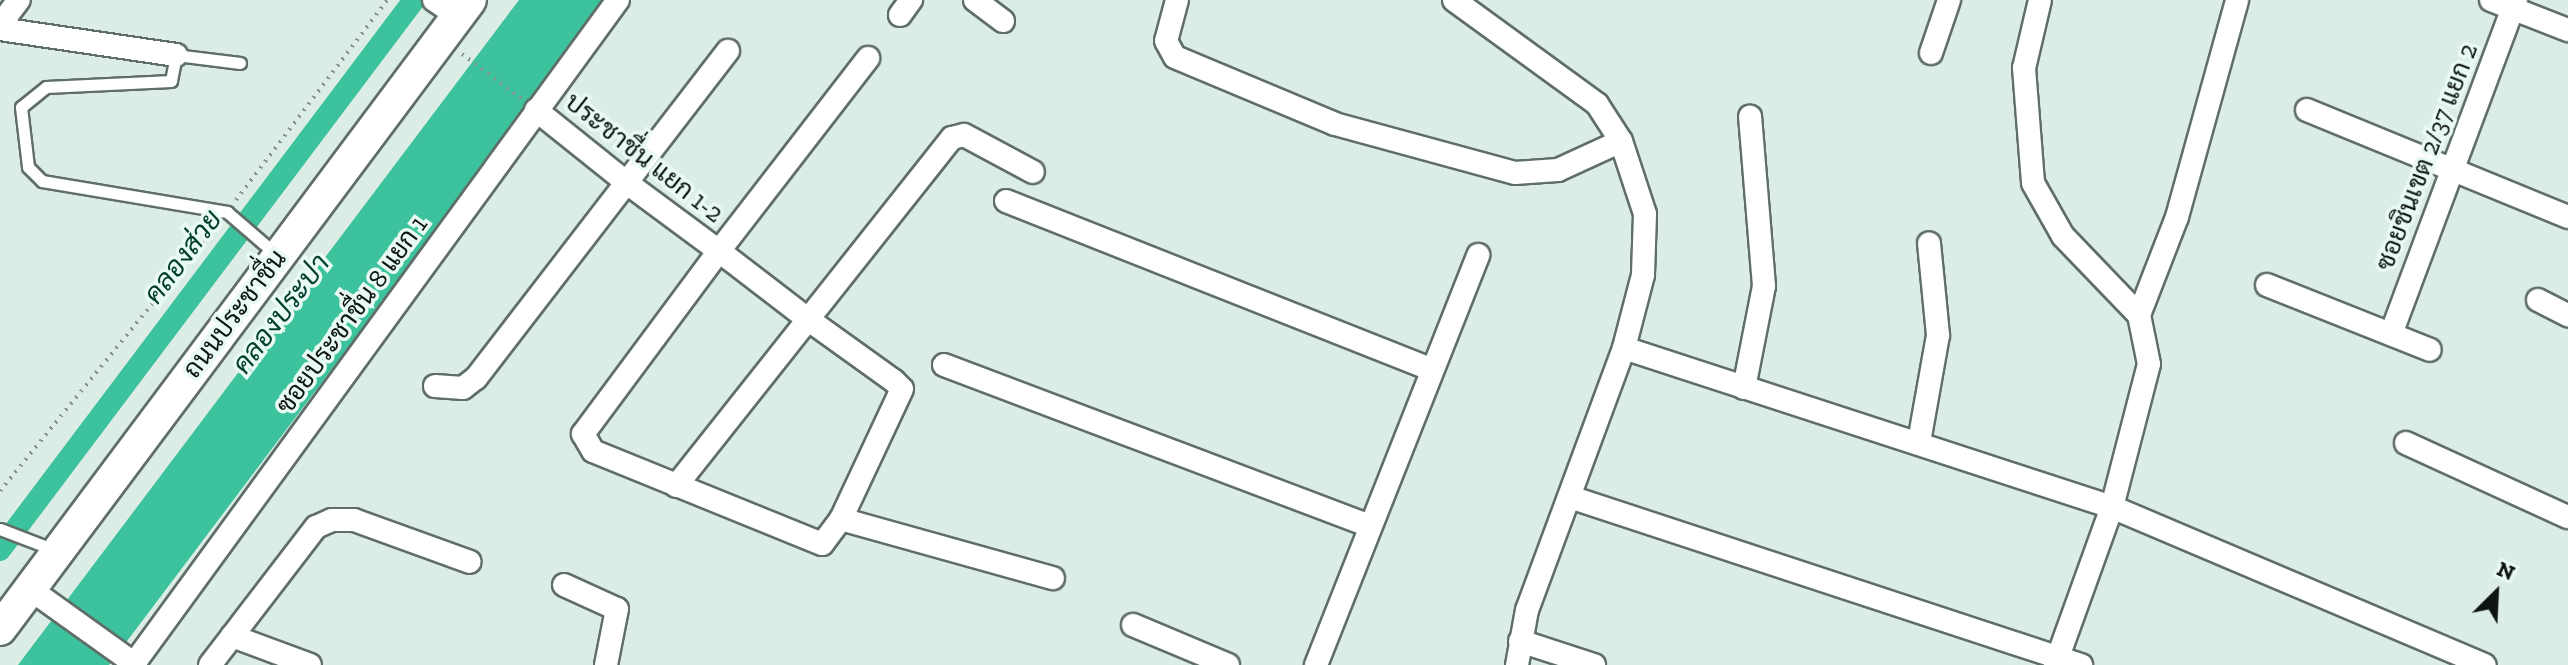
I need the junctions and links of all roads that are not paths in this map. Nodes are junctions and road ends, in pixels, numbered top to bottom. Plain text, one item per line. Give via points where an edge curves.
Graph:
1 (19, 0) edge
2 (618, 0) edge
3 (975, 0) edge
4 (1177, 0) edge
5 (1454, 0) edge
6 (1949, 0) edge
7 (2040, 0) edge
8 (2237, 0) edge
9 (2491, 0) edge
10 (449, 4) edge
11 (2514, 4) edge
12 (1003, 21) dead end
13 (0, 27) edge
14 (2568, 30) edge
15 (728, 51) dead end
16 (1931, 53) dead end
17 (176, 55) junction
18 (868, 58) dead end
19 (240, 63) dead end
20 (535, 109) junction
21 (2307, 110) dead end
22 (1750, 117) dead end
23 (1621, 141) junction
24 (2454, 170) junction
25 (1033, 172) dead end
26 (627, 183) junction
27 (1006, 201) dead end
28 (2568, 217) edge
29 (1929, 243) dead end
30 (269, 248) junction
31 (719, 251) junction
32 (1478, 255) dead end
33 (2267, 285) dead end
34 (2538, 300) dead end
35 (2139, 315) junction
36 (2568, 315) edge
37 (809, 320) junction
38 (2391, 334) junction
39 (1624, 348) junction
40 (2430, 350) dead end
41 (944, 365) dead end
42 (1431, 369) junction
43 (435, 386) dead end
44 (1744, 388) junction
45 (1919, 442) junction
46 (2406, 443) dead end
47 (676, 486) junction
48 (1573, 498) junction
49 (2112, 507) junction
50 (2568, 517) edge
51 (841, 519) junction
52 (1369, 526) junction
53 (0, 529) edge
54 (59, 551) junction
55 (470, 562) dead end
56 (1053, 578) dead end
57 (564, 585) dead end
58 (43, 598) junction
59 (1133, 625) dead end
60 (0, 629) edge
61 (232, 636) junction
62 (1520, 641) junction
63 (2057, 660) edge
64 (131, 662) edge
65 (210, 665) edge
66 (310, 665) edge
67 (606, 665) edge
68 (1228, 665) edge
69 (1316, 665) edge
70 (1517, 665) edge
71 (1594, 665) edge
72 (2081, 665) edge
73 (2485, 665) edge

1 - 13 street
2 - 20 street, ซอยประชาชื่น 8 แยก 1
3 - 12 street
4 - 23 street via 1166,41 1175,57 1335,124 1515,173 1558,170
5 - 23 street via 1579,86
6 - 16 street
7 - 35 street via 2024,68 2033,183 2063,236
8 - 35 street via 2177,217
9 - 11 street
10 - 30 main road, ถนนประชาชื่น
11 - 14 street
11 - 24 street, ซอยชินเขต 2/37 แยก 2
13 - 17 street
15 - 26 street
17 - 19 lane
17 - 30 lane via 171,81 62,82 39,91 21,107 28,167 42,181 227,212
18 - 31 street
20 - 26 street, ประชาชื่น แยก 1-2
20 - 64 street, ซอยประชาชื่น 8 แยก 1
21 - 24 street
22 - 44 street via 1764,286
23 - 39 street via 1645,214 1647,244
24 - 28 street
24 - 38 street, ซอยชินเขต 2/37 แยก 2
25 - 37 street via 958,134
26 - 31 street, ประชาชื่น แยก 1-2
26 - 43 street via 476,378 463,388
27 - 42 street
29 - 45 street via 1938,335
30 - 54 main road, ถนนประชาชื่น
31 - 37 street, ประชาชื่น แยก 1-2
31 - 47 street via 583,434 593,451
32 - 42 street
33 - 38 street
34 - 36 street
35 - 49 street via 2149,364
37 - 47 street
37 - 51 street, ประชาชื่น แยก 1-2 via 902,389
38 - 40 street
39 - 44 street
39 - 48 street
41 - 52 street
42 - 52 street
44 - 45 street
45 - 49 street
46 - 50 street
47 - 51 street via 811,544 826,543
48 - 62 street
48 - 63 street
49 - 63 street
49 - 73 street
51 - 56 street
52 - 69 street
53 - 54 lane
54 - 58 main road, ถนนประชาชื่น
55 - 61 street via 354,520 332,520 316,527
57 - 67 street via 617,609
58 - 60 main road, ถนนประชาชื่น
58 - 64 street
59 - 68 street
61 - 65 street
61 - 66 street
62 - 70 street
62 - 71 street
63 - 72 street

